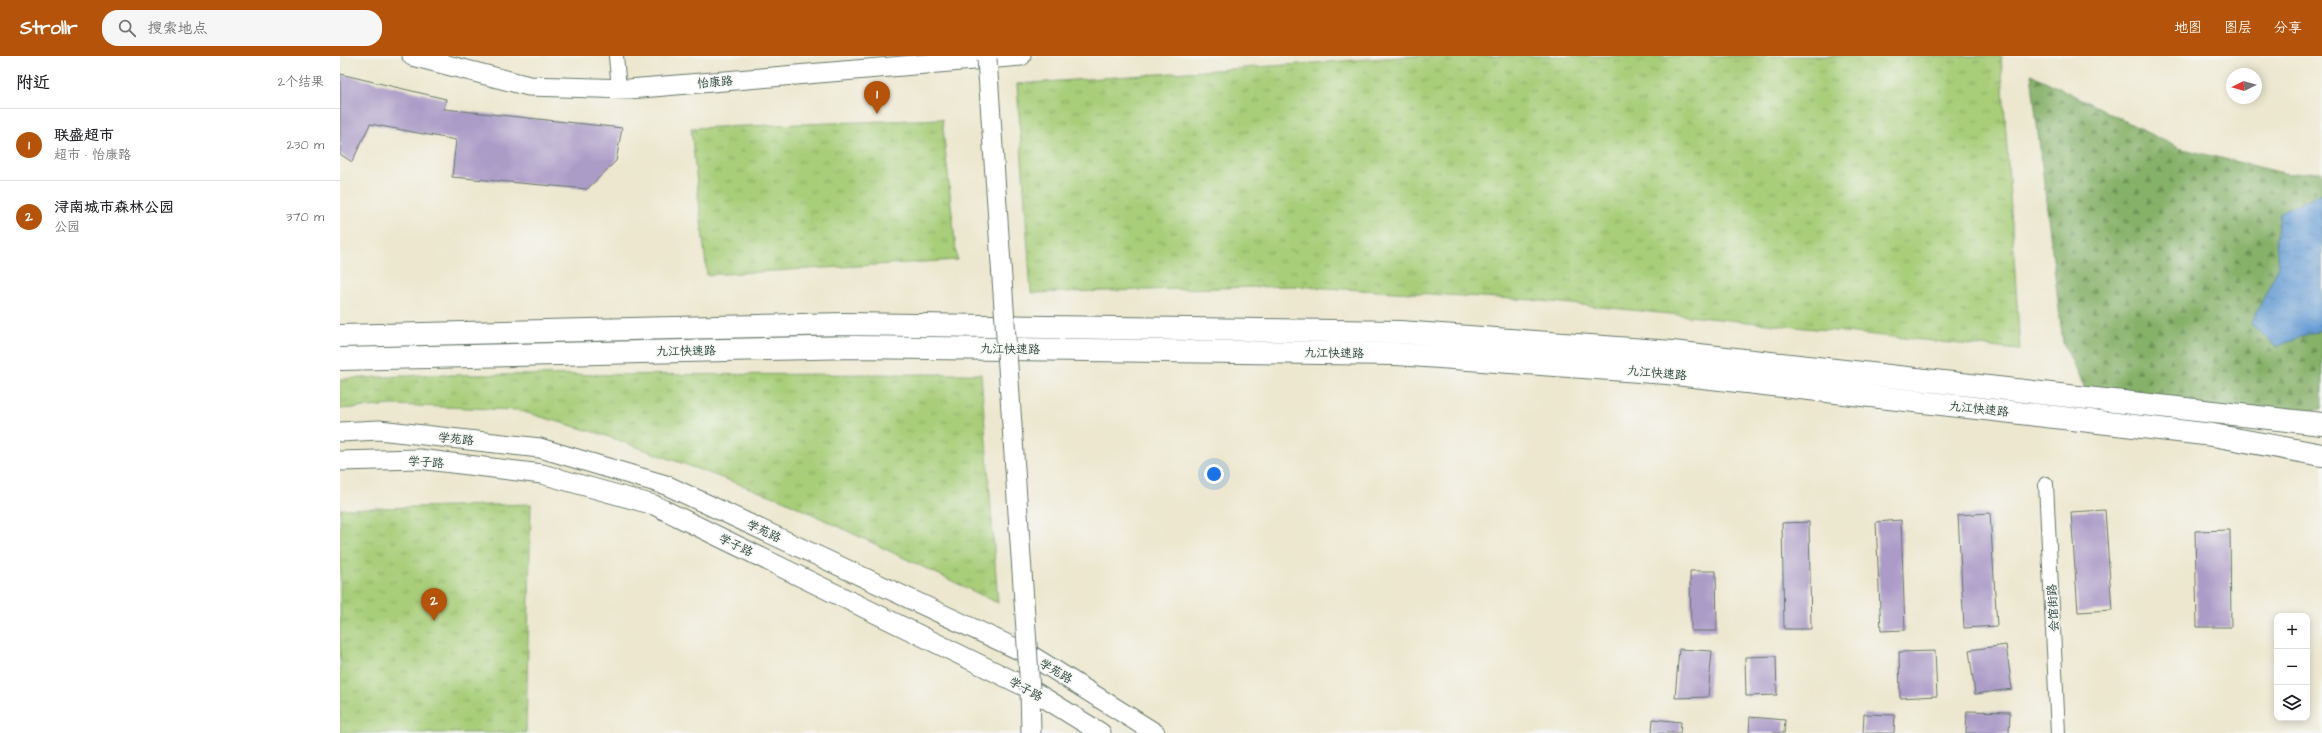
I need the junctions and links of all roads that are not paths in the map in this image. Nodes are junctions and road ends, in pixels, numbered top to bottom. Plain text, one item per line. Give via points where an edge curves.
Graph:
1 (412, 56) edge
2 (616, 56) edge
3 (1021, 56) edge
4 (987, 57) edge
5 (619, 88) junction
6 (340, 336) edge
7 (340, 359) edge
8 (2322, 424) edge
9 (340, 432) edge
10 (2322, 455) edge
11 (340, 461) edge
12 (2046, 484) dead end
13 (1030, 689) junction
14 (1031, 733) edge
15 (1100, 733) edge
16 (1154, 733) edge
17 (2058, 733) edge

1 - 5 street, 怡康路 via 529,86
2 - 5 street
3 - 4 street, 怡康路
4 - 5 street, 怡康路
4 - 13 street, bridge
6 - 8 highway, 九江快速路 via 844,324 1400,332 1672,352
7 - 10 highway, 九江快速路 via 854,347 1397,354 1667,373 2213,435
9 - 16 street, 学苑路 via 379,430 540,448 666,485 1032,656
11 - 13 street, 学子路 via 419,460 542,474 654,505
12 - 17 street, 会馆街路
13 - 14 street
13 - 15 street, 学子路

